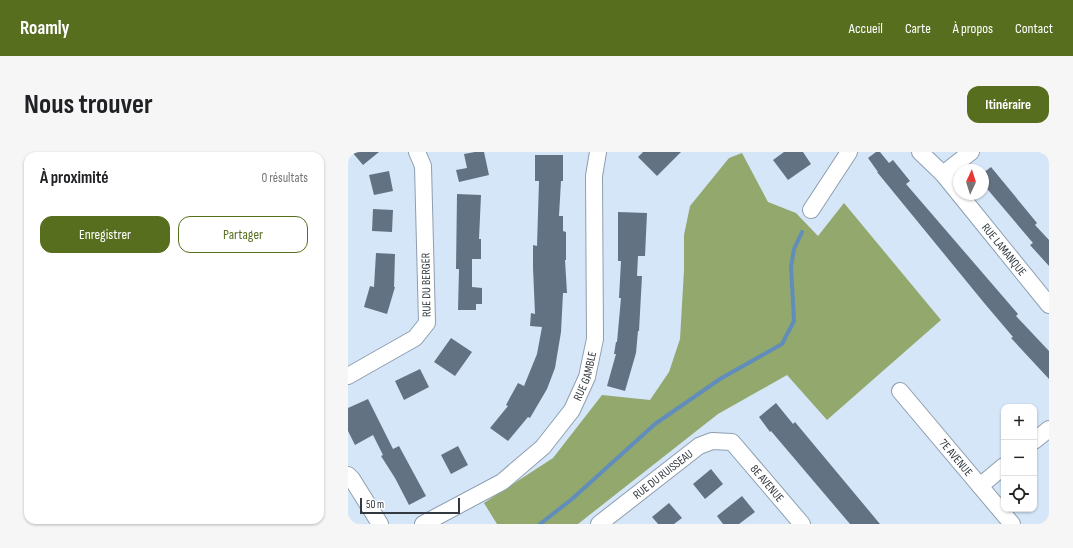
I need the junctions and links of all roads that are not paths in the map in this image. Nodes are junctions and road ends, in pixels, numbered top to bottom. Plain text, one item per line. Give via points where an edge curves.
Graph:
1 (417, 152) edge
2 (598, 152) edge
3 (849, 152) edge
4 (920, 152) edge
5 (971, 152) edge
6 (943, 174) junction
7 (811, 210) dead end
8 (1049, 305) edge
9 (348, 376) edge
10 (900, 391) dead end
11 (1049, 429) edge
12 (1035, 440) edge
13 (732, 442) joint
14 (1001, 468) edge
15 (348, 475) edge
16 (980, 486) junction
17 (380, 524) edge
18 (423, 524) edge
19 (600, 524) edge
20 (802, 524) edge
21 (1012, 524) edge

1 - 9 street, RUE DU BERGER via 423,166 427,323 415,338
2 - 18 street, RUE GAMBLE via 594,176 595,339 587,377 572,410 543,447 502,482
3 - 7 street via 826,199
4 - 6 street, RUE LAMANQUE
5 - 6 street
6 - 8 street, RUE LAMANQUE
10 - 16 street, 7E AVENUE
11 - 12 street
13 - 19 street, RUE DU RUISSEAU via 712,441 699,446
13 - 20 street, 8E AVENUE
14 - 16 street
15 - 17 street
16 - 21 street, 7E AVENUE

